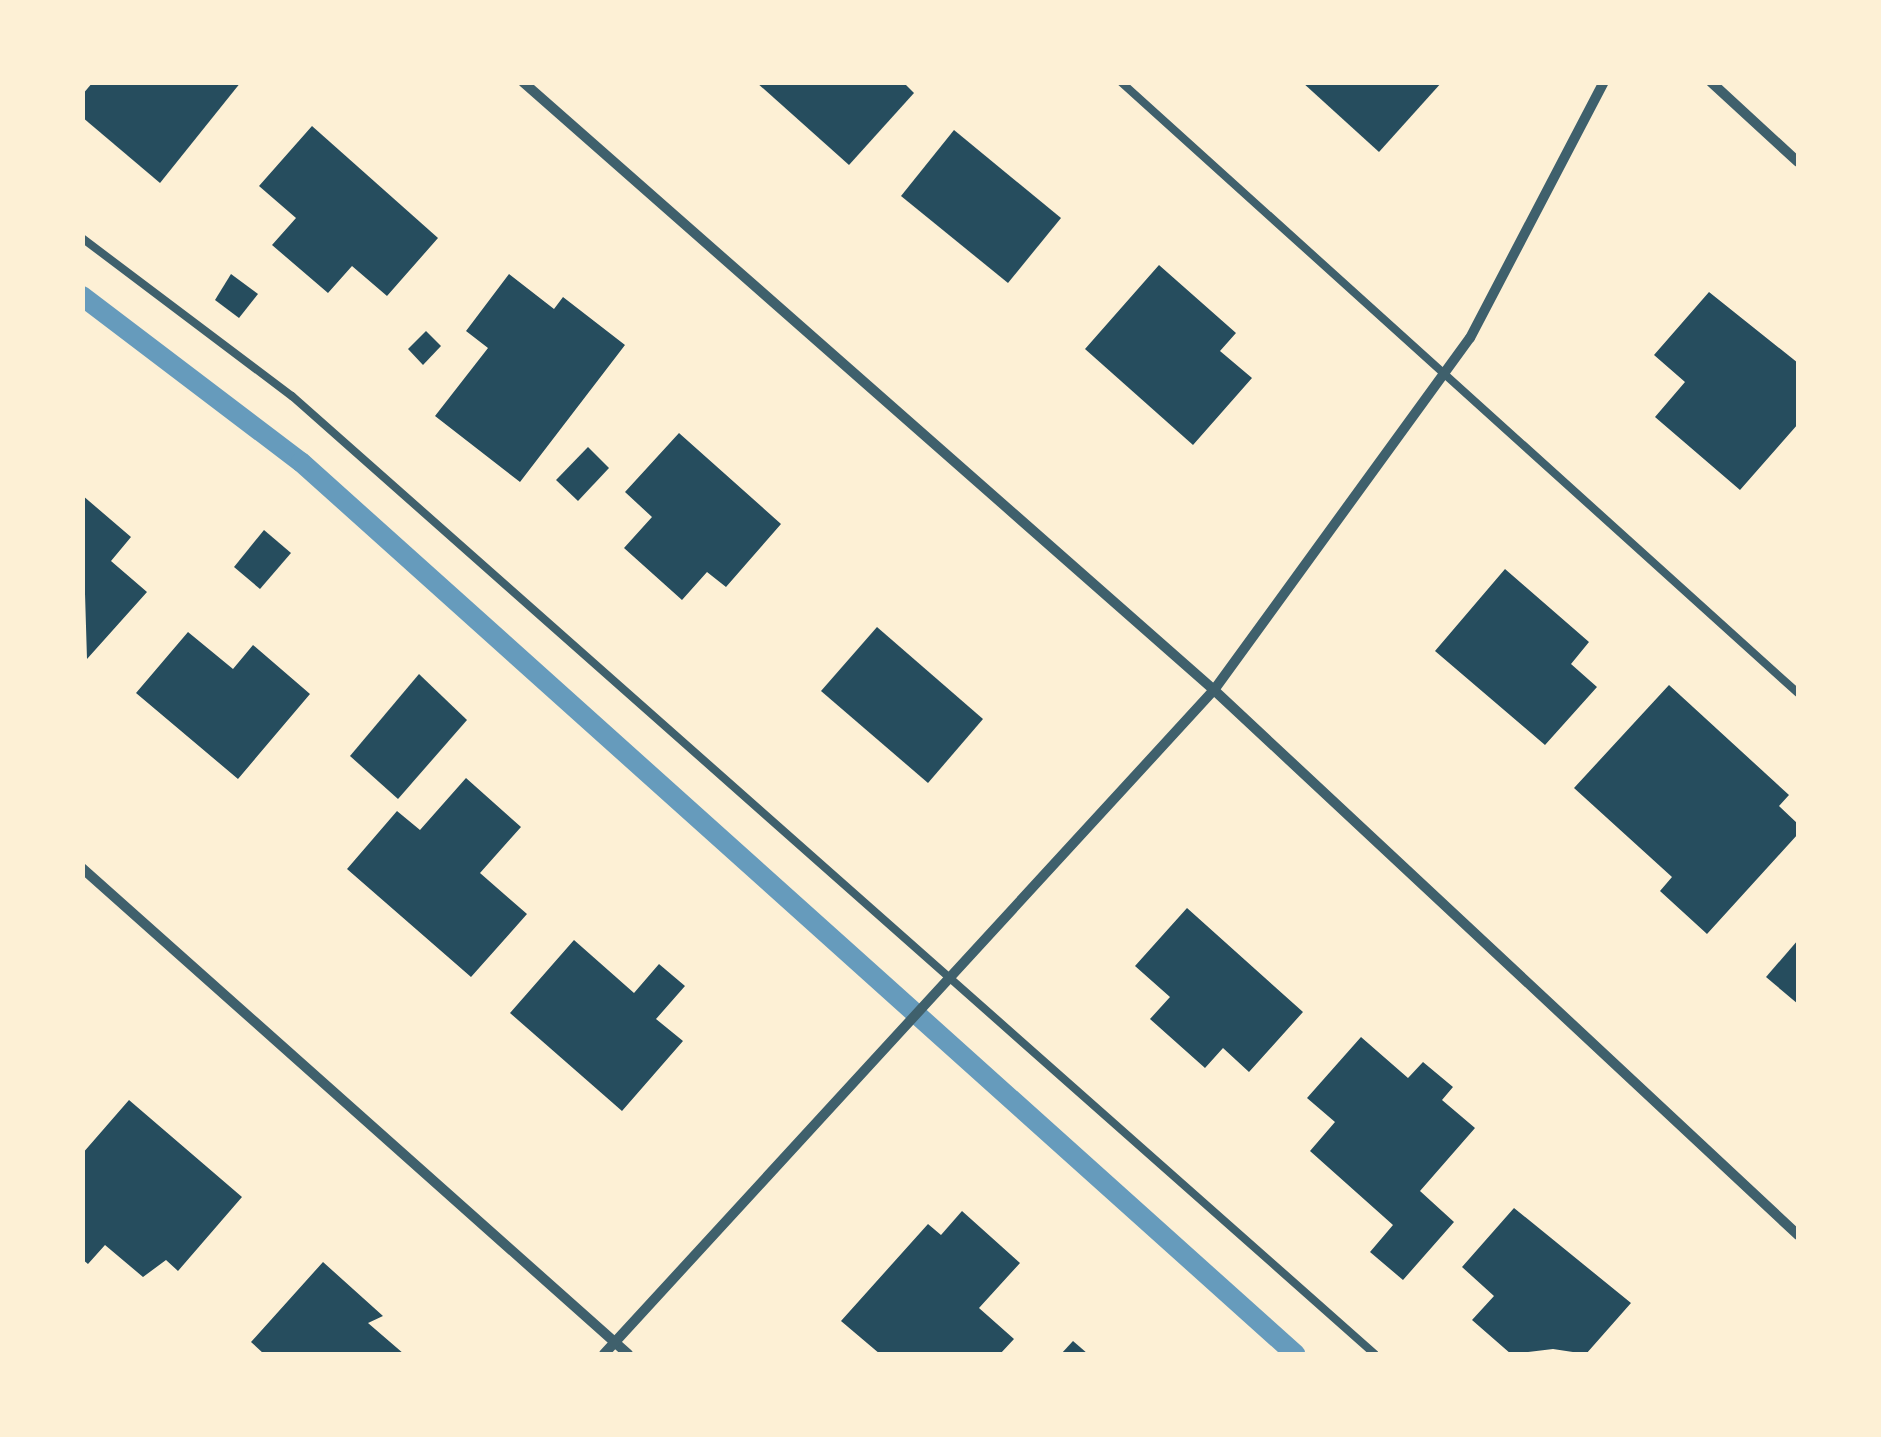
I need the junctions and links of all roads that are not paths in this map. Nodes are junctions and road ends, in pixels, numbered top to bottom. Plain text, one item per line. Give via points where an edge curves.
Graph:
1 (524, 82) edge
2 (1121, 82) edge
3 (1604, 82) edge
4 (1711, 82) edge
5 (1798, 162) edge
6 (82, 238) edge
7 (1444, 374) junction
8 (1214, 690) junction
9 (1798, 692) edge
10 (82, 868) edge
11 (950, 977) junction
12 (1798, 1234) edge
13 (615, 1342) junction
14 (604, 1354) edge
15 (628, 1354) edge
16 (1374, 1354) edge

1 - 8 street
2 - 7 lane
3 - 7 street via 1470,338
4 - 5 street
6 - 11 lane via 292,396
7 - 8 street
7 - 9 lane
8 - 11 street
8 - 12 street
10 - 13 street
11 - 13 street
11 - 16 lane
13 - 14 street
13 - 15 street

